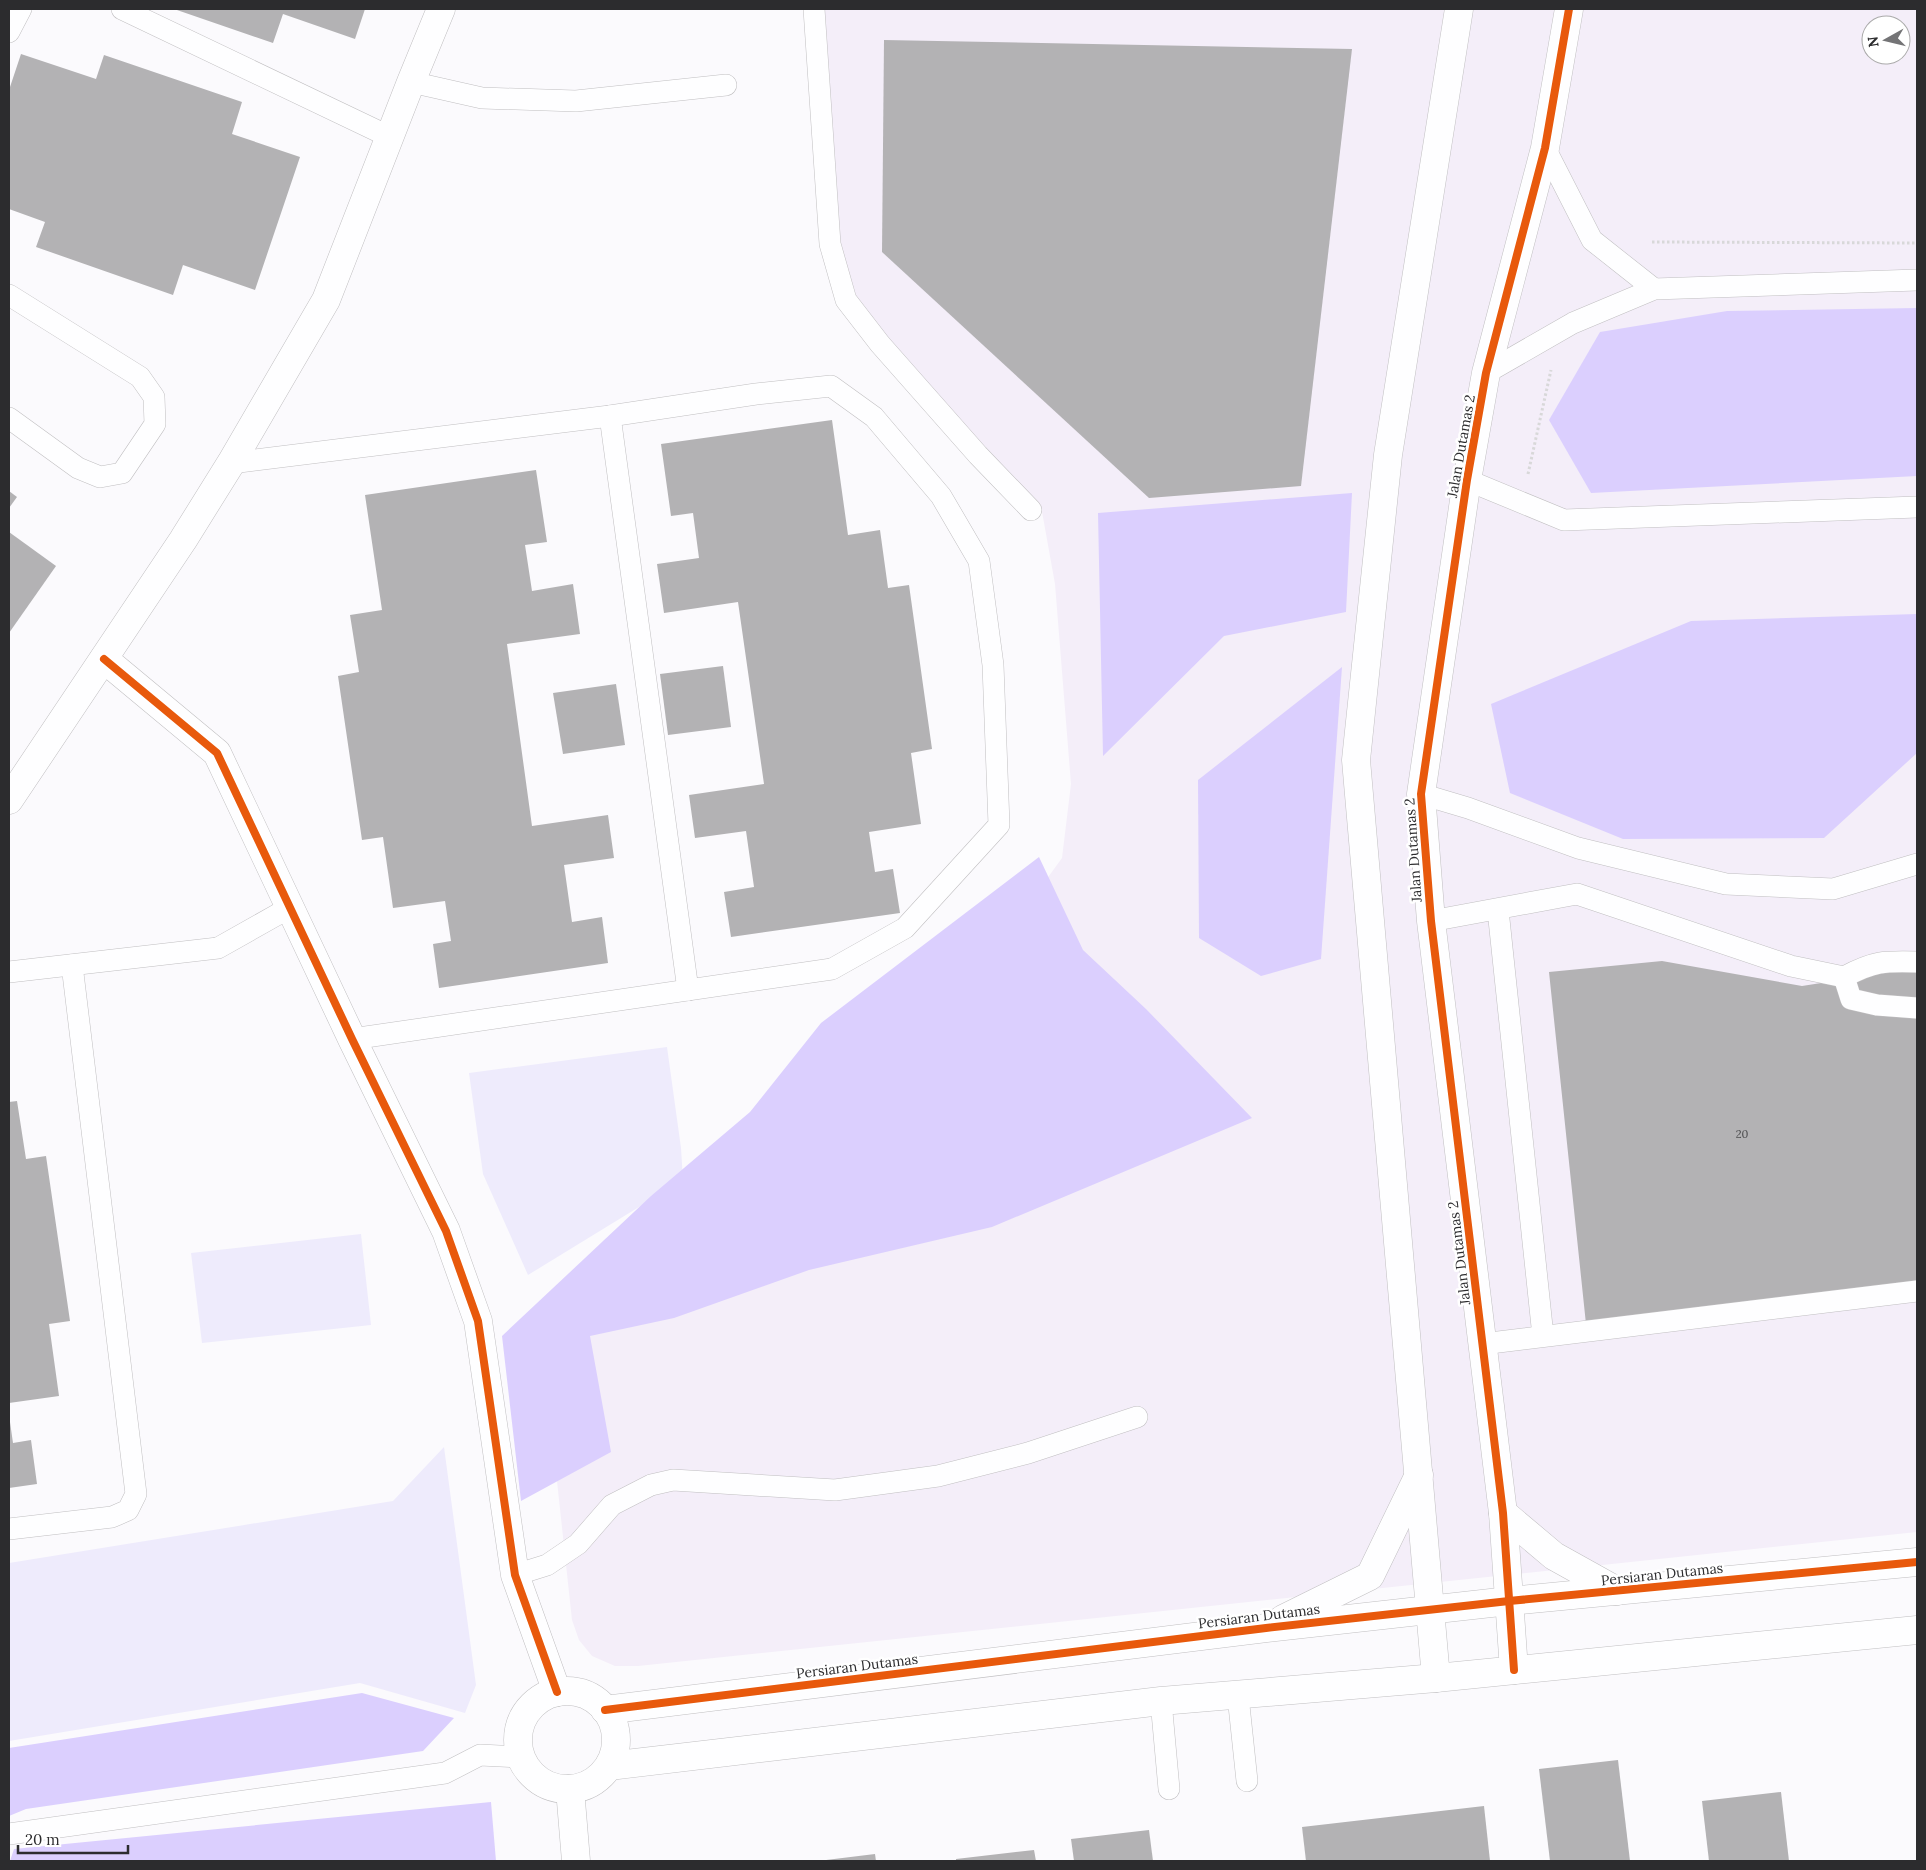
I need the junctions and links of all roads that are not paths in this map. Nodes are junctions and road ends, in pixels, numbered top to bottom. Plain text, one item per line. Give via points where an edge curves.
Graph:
1 (21, 9) edge
2 (122, 9) edge
3 (441, 9) edge
4 (814, 9) edge
5 (1569, 9) edge
6 (1454, 16) edge
7 (9, 32) edge
8 (411, 82) junction
9 (726, 85) dead end
10 (390, 137) junction
11 (1544, 148) junction
12 (1917, 280) edge
13 (1654, 289) junction
14 (9, 295) edge
15 (1486, 373) junction
16 (610, 416) junction
17 (9, 418) edge
18 (231, 464) junction
19 (1467, 480) junction
20 (1917, 507) edge
21 (1031, 510) dead end
22 (104, 659) junction
23 (11, 793) edge
24 (1421, 794) junction
25 (1917, 864) edge
26 (290, 908) junction
27 (1498, 910) junction
28 (1431, 921) junction
29 (1917, 962) edge
30 (72, 965) junction
31 (9, 972) edge
32 (1844, 977) junction
33 (688, 990) junction
34 (1917, 1008) edge
35 (352, 1039) junction
36 (1917, 1291) edge
37 (1543, 1336) junction
38 (1482, 1344) junction
39 (1137, 1417) dead end
40 (1419, 1474) junction
41 (1503, 1513) junction
42 (9, 1529) edge
43 (1917, 1562) edge
44 (515, 1575) junction
45 (1617, 1591) junction
46 (1509, 1601) junction
47 (1429, 1610) junction
48 (1266, 1628) junction
49 (1917, 1630) edge
50 (1514, 1670) junction
51 (1436, 1678) junction
52 (557, 1692) junction
53 (1238, 1696) junction
54 (1161, 1701) junction
55 (605, 1710) junction
56 (520, 1756) junction
57 (609, 1766) junction
58 (1247, 1781) dead end
59 (570, 1789) junction
60 (1169, 1789) dead end
61 (9, 1834) edge
62 (576, 1861) edge

1 - 7 lane
2 - 10 lane
3 - 8 street
4 - 21 lane via 830,244 846,300 880,344
5 - 11 street, Jalan Dutamas 2
6 - 40 street via 1388,455 1356,760
8 - 9 lane via 482,98 576,101
8 - 10 street
10 - 18 street via 326,300
11 - 13 lane via 1592,240
11 - 15 street, Jalan Dutamas 2
12 - 13 lane
13 - 15 lane via 1573,323
14 - 17 lane via 140,377 154,397 155,424 122,473 100,477 78,468
15 - 19 street, Jalan Dutamas 2
16 - 18 lane
16 - 33 lane
16 - 33 lane via 830,386 874,418 935,489 979,561 993,665 1000,824 905,928 832,969
18 - 22 street
19 - 20 lane via 1564,520
19 - 24 street, Jalan Dutamas 2
22 - 23 street
22 - 26 street via 218,753
24 - 25 lane via 1578,848 1726,884 1833,889
24 - 28 street, Jalan Dutamas 2
26 - 30 lane via 218,948
26 - 35 street
27 - 28 lane
27 - 32 lane via 1577,894 1791,966
27 - 37 lane
28 - 38 street, Jalan Dutamas 2
29 - 32 lane via 1885,961 1864,966
30 - 31 lane
30 - 42 lane via 136,1494 128,1510 112,1518
32 - 34 lane via 1850,1000
33 - 35 lane
35 - 44 street via 446,1231 478,1321
36 - 37 lane
37 - 38 lane
38 - 41 street, Jalan Dutamas 2
39 - 44 lane via 1028,1454 938,1476 835,1490 673,1480 651,1485 612,1505 578,1544 548,1565
40 - 47 street
40 - 48 street via 1370,1576
41 - 45 street via 1554,1556
41 - 46 street, Jalan Dutamas 2
43 - 45 street, Persiaran Dutamas
44 - 52 street
45 - 46 street, Persiaran Dutamas
46 - 47 street, Persiaran Dutamas
46 - 50 street, Jalan Dutamas 2
47 - 48 street, Persiaran Dutamas
47 - 51 street
48 - 55 street, Persiaran Dutamas
49 - 50 street
50 - 51 street
51 - 53 street
52 - 55 street via 581,1693
52 - 56 street via 536,1701 525,1713 518,1734
53 - 54 street
53 - 58 lane
54 - 57 street
54 - 60 lane
55 - 57 street via 616,1738
56 - 59 street via 527,1770 538,1780 550,1787
56 - 61 lane via 480,1755 445,1773
57 - 59 street via 590,1784
59 - 62 street

